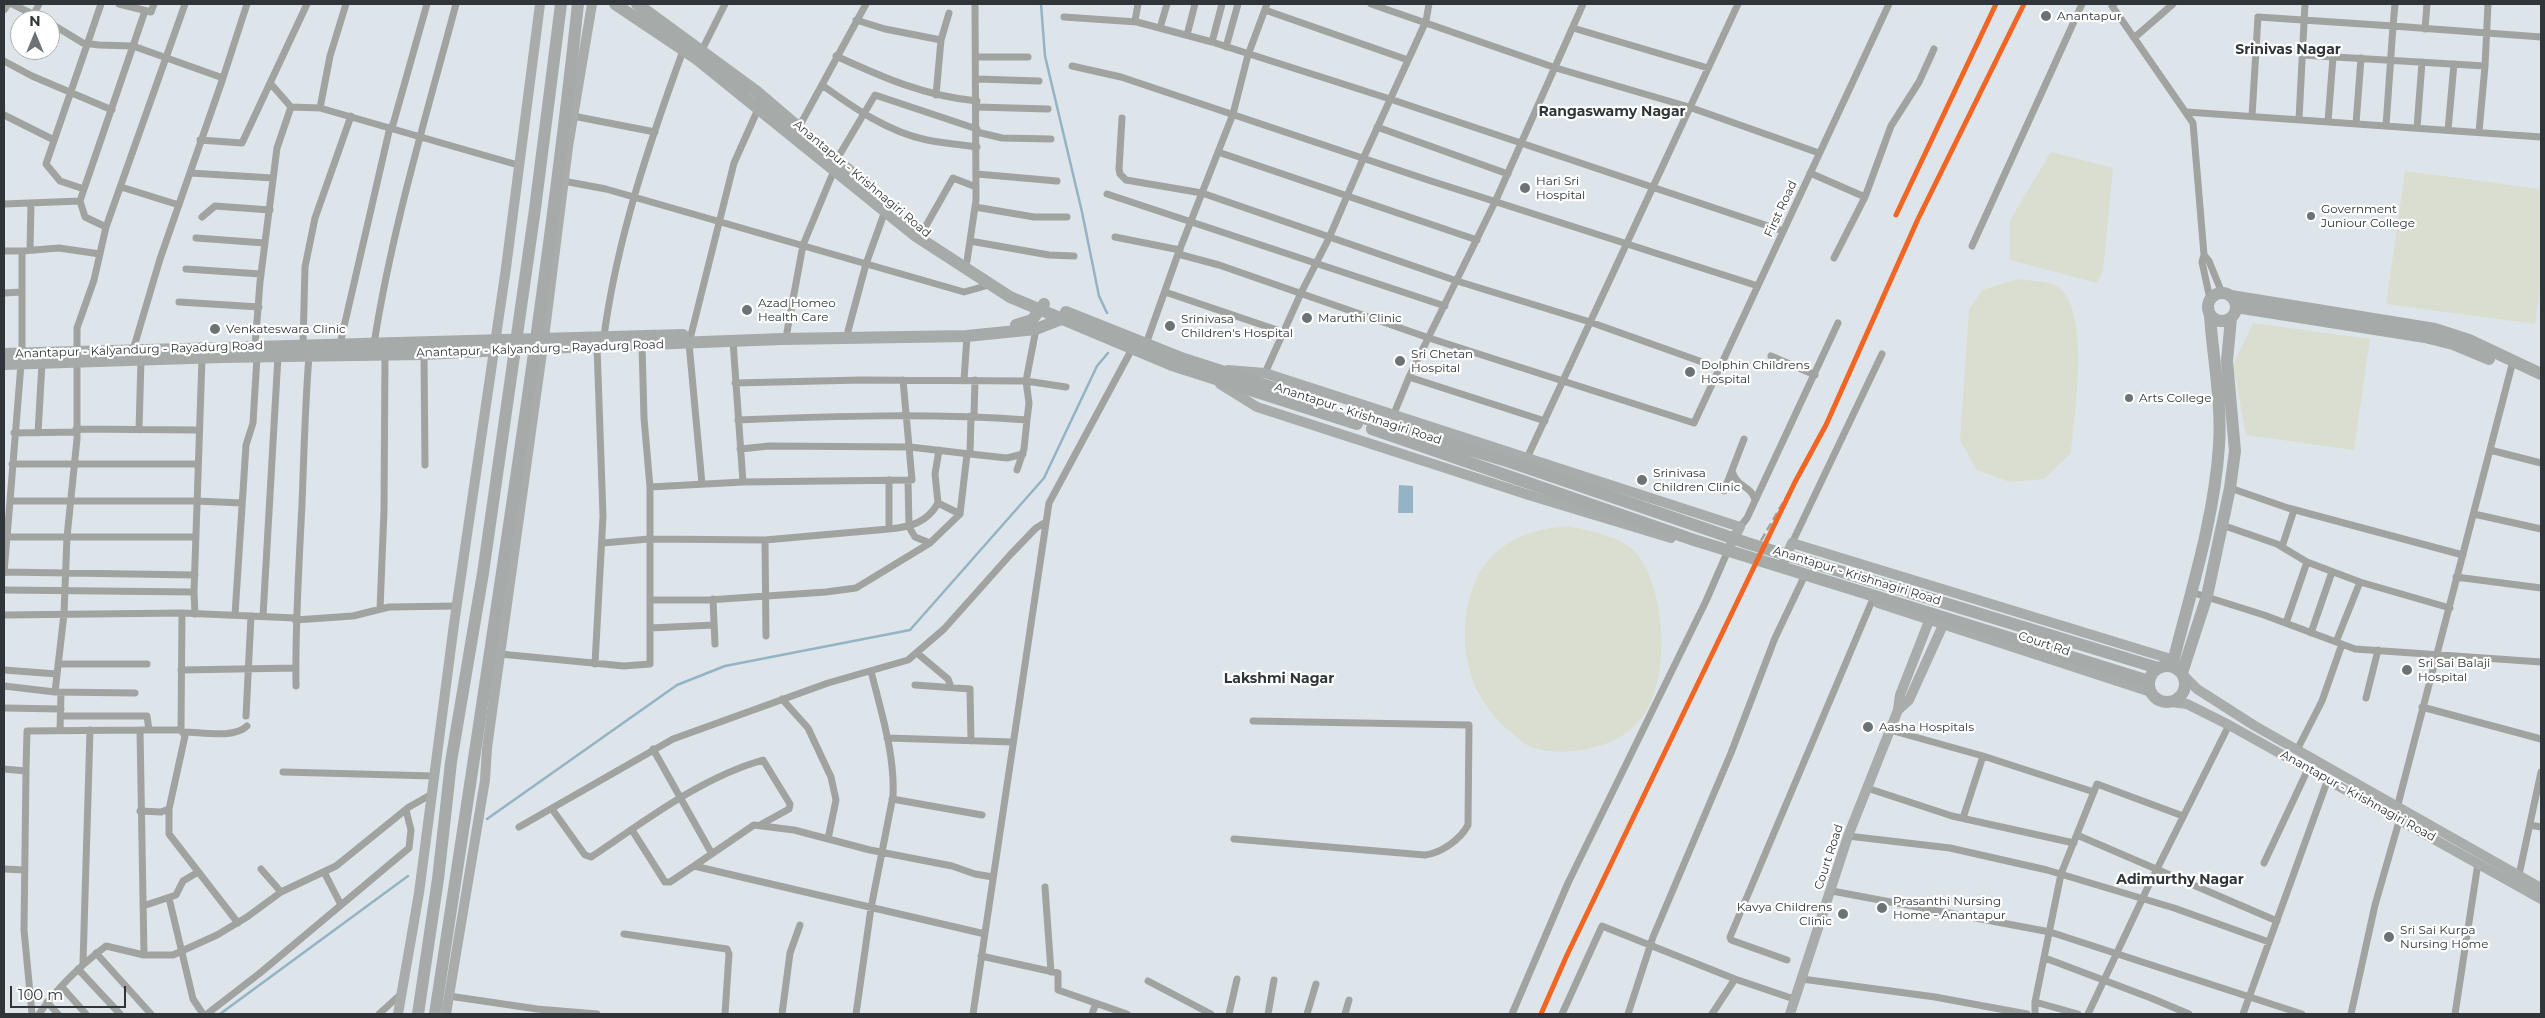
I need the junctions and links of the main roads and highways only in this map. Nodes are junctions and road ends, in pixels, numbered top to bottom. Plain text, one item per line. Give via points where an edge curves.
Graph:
1 (561, 4) edge
2 (578, 4) edge
3 (615, 4) edge
4 (644, 6) edge
5 (686, 44) junction
6 (699, 54) junction
7 (837, 163) junction
8 (2230, 304) junction
9 (1042, 308) junction
10 (2210, 316) junction
11 (1066, 317) junction
12 (690, 339) junction
13 (600, 341) junction
14 (494, 346) junction
15 (306, 351) junction
16 (256, 352) junction
17 (4, 354) edge
18 (137, 355) junction
19 (77, 357) junction
20 (22, 359) junction
21 (4, 364) edge
22 (2511, 365) junction
23 (1210, 372) junction
24 (2541, 374) edge
25 (2541, 383) edge
26 (1359, 420) junction
27 (2158, 668) junction
28 (2178, 669) junction
29 (2150, 687) junction
30 (418, 1014) edge
31 (435, 1014) edge

1 - 30 highway, bridge via 535,209 483,573 451,762 430,942
2 - 31 highway, bridge via 516,475
3 - 5 highway, Anantapur - Krishnagiri Road
4 - 5 highway, Anantapur - Krishnagiri Road
5 - 6 highway, Anantapur - Krishnagiri Road
6 - 7 highway, Anantapur - Krishnagiri Road via 759,107
6 - 7 highway, Anantapur - Krishnagiri Road via 799,127
7 - 9 highway, Anantapur - Krishnagiri Road via 922,231
7 - 9 highway, Anantapur - Krishnagiri Road via 885,211 916,236 990,285
8 - 10 highway via 2222,322
8 - 10 highway via 2210,299 2207,308
8 - 22 highway via 2435,329 2469,340
8 - 28 highway via 2227,361 2235,451 2230,488 2207,596
9 - 11 highway, Anantapur - Krishnagiri Road
9 - 12 highway, Anantapur - Kalyandurg - Rayadurg Road via 1032,320 1020,325 787,332
10 - 28 highway via 2220,444 2216,482 2191,592
11 - 12 highway, Anantapur - Kalyandurg - Rayadurg Road via 1036,329 967,336 733,342
11 - 23 highway, Anantapur - Krishnagiri Road via 1146,344
11 - 23 highway, Anantapur - Krishnagiri Road via 1172,365
12 - 13 highway, Anantapur - Kalyandurg - Rayadurg Road
12 - 13 highway, Anantapur - Kalyandurg - Rayadurg Road via 642,344
13 - 14 highway, Anantapur - Kalyandurg - Rayadurg Road
14 - 15 highway, Anantapur - Kalyandurg - Rayadurg Road via 424,354
14 - 15 highway, Anantapur - Kalyandurg - Rayadurg Road via 340,344
15 - 16 highway, Anantapur - Kalyandurg - Rayadurg Road
15 - 16 highway, Anantapur - Kalyandurg - Rayadurg Road via 278,356
16 - 18 highway, Anantapur - Kalyandurg - Rayadurg Road
16 - 18 highway, Anantapur - Kalyandurg - Rayadurg Road via 202,358
17 - 20 highway, Anantapur - Kalyandurg - Rayadurg Road
18 - 19 highway, Anantapur - Kalyandurg - Rayadurg Road
19 - 20 highway, Anantapur - Kalyandurg - Rayadurg Road
19 - 20 highway, Anantapur - Kalyandurg - Rayadurg Road via 42,363
20 - 21 highway, Anantapur - Kalyandurg - Rayadurg Road
22 - 24 highway
22 - 25 highway
23 - 26 highway, Anantapur - Krishnagiri Road
26 - 27 highway, Anantapur - Krishnagiri Road, bridge via 1510,462 1747,543
26 - 29 highway, Anantapur - Krishnagiri Road, bridge via 1694,540
27 - 28 highway, Anantapur - Krishnagiri Road
27 - 29 highway
28 - 29 highway, Anantapur - Krishnagiri Road via 2185,686 2181,696 2171,702 2159,700

